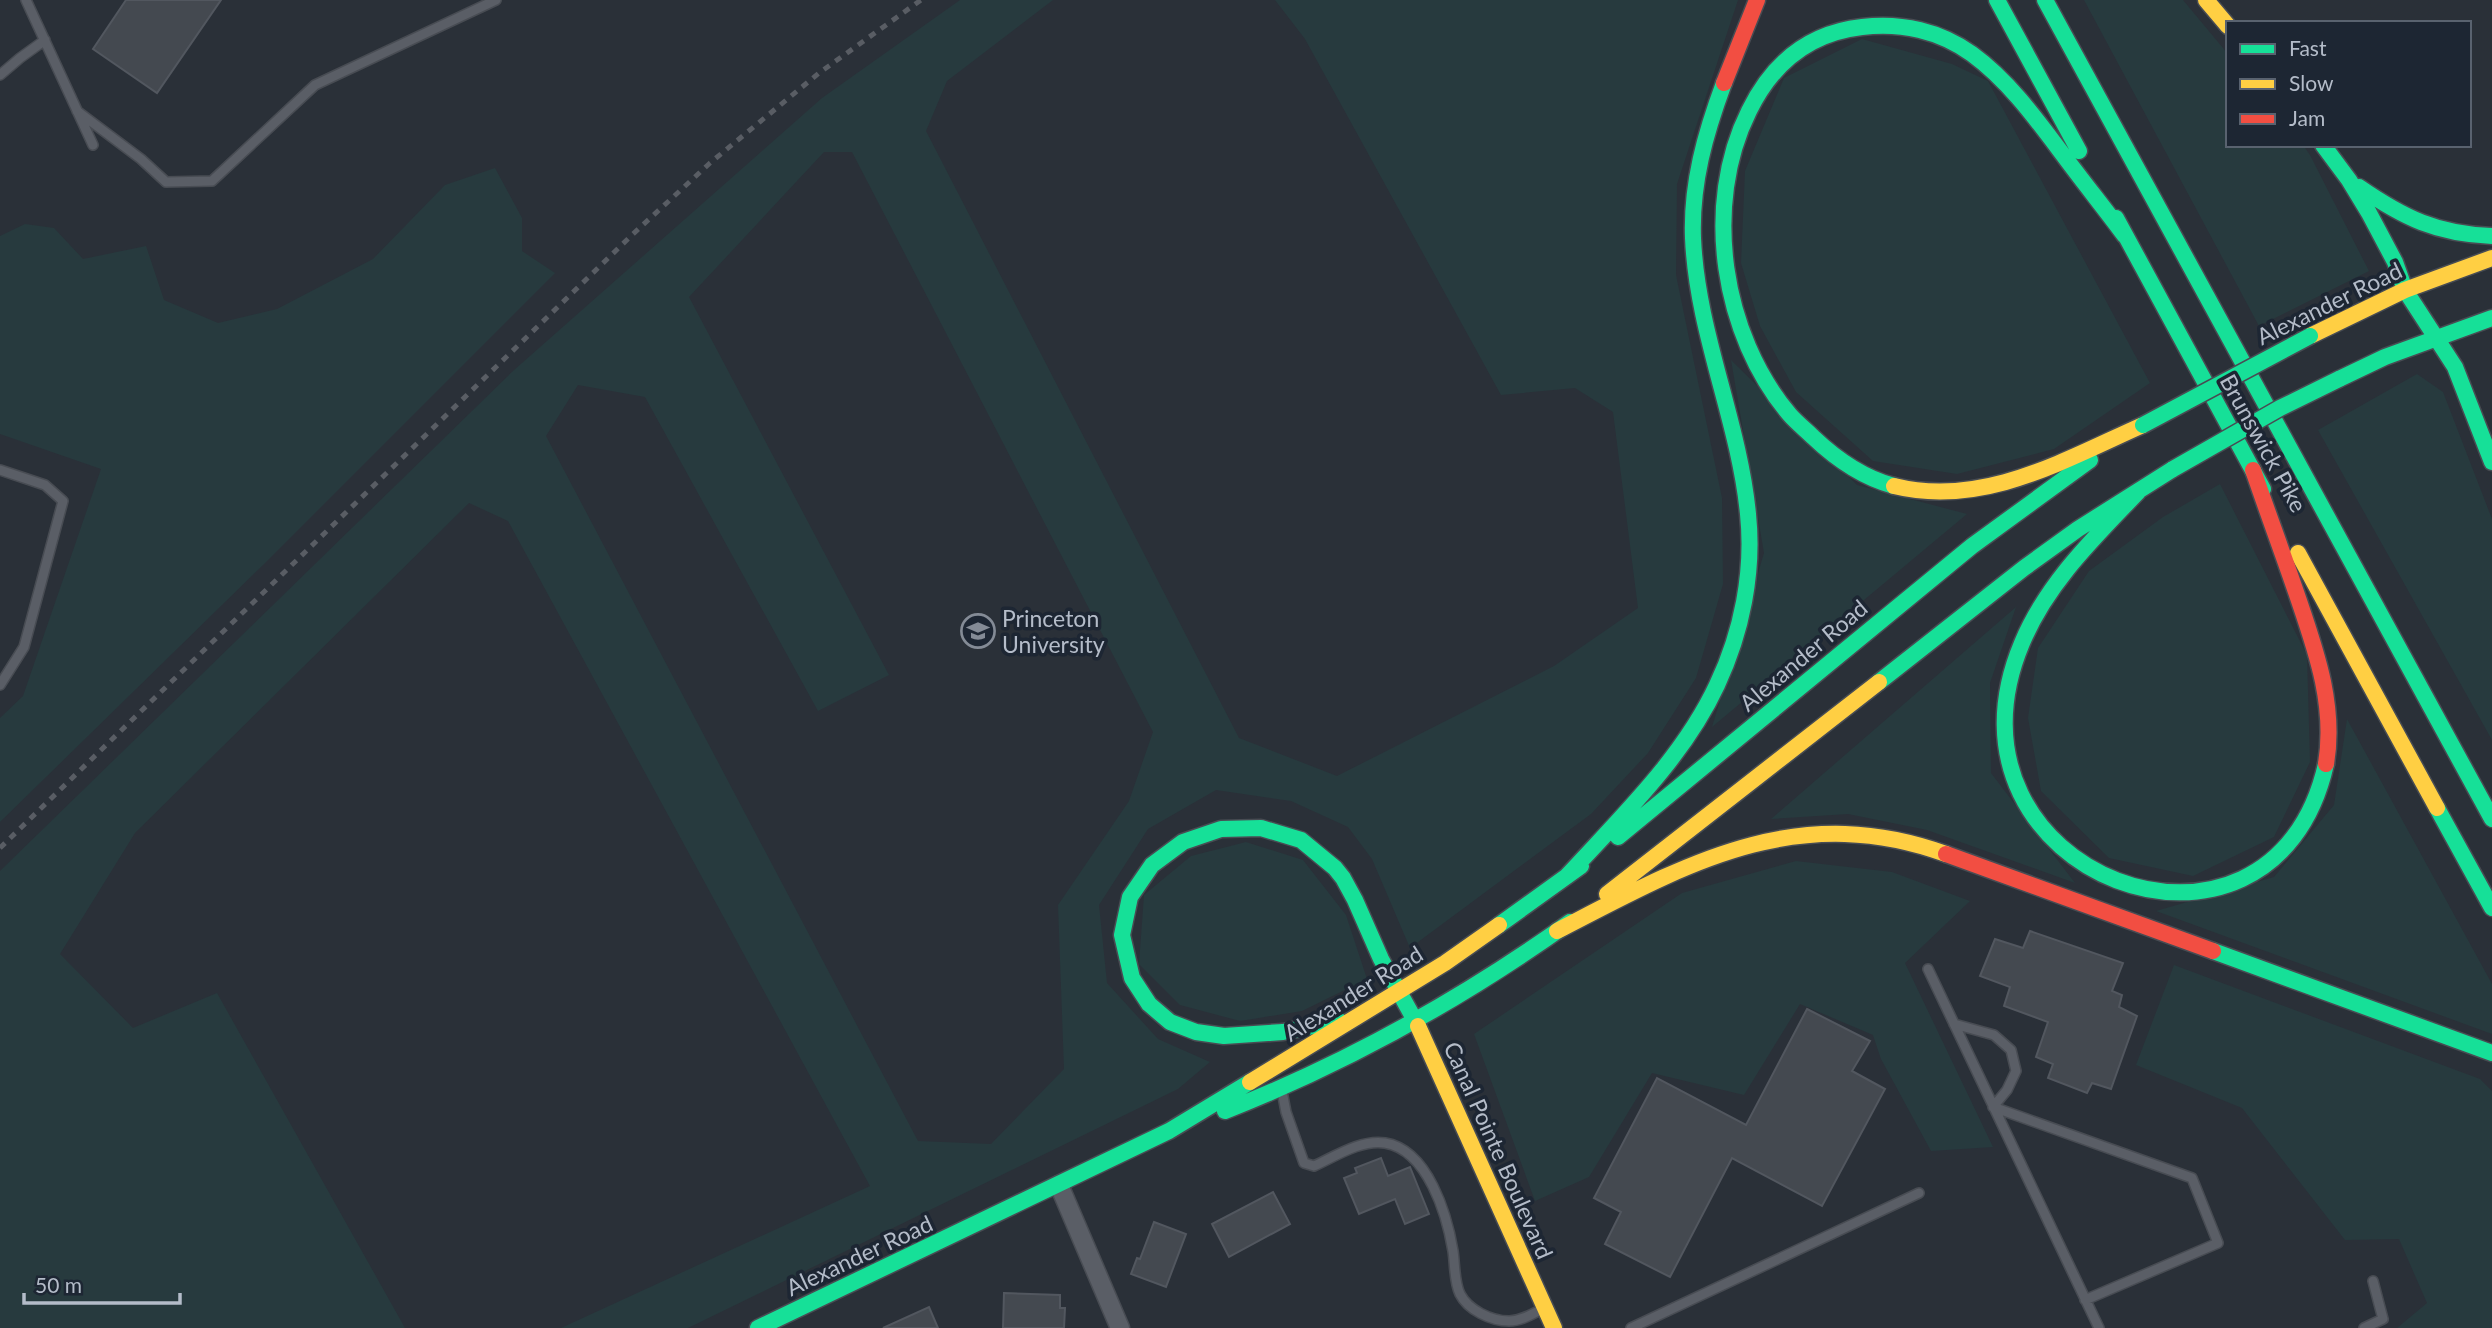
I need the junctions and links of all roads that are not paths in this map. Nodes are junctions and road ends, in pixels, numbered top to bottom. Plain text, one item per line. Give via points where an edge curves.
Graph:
1 (26, 0) edge
2 (496, 0) edge
3 (1757, 0) edge
4 (1997, 0) edge
5 (2045, 0) edge
6 (2206, 0) edge
7 (2226, 24) edge
8 (44, 40) junction
9 (0, 75) edge
10 (77, 111) junction
11 (93, 145) dead end
12 (2325, 147) edge
13 (2350, 180) junction
14 (2125, 236) junction
15 (2492, 236) edge
16 (2492, 258) edge
17 (2405, 290) junction
18 (2492, 318) edge
19 (2438, 338) junction
20 (2143, 425) junction
21 (2492, 463) edge
22 (0, 470) edge
23 (2253, 470) junction
24 (2138, 492) junction
25 (0, 685) edge
26 (2492, 819) edge
27 (1567, 876) junction
28 (2492, 908) edge
29 (1557, 931) junction
30 (1928, 969) dead end
31 (1399, 992) junction
32 (1360, 1016) junction
33 (1416, 1021) junction
34 (1954, 1024) junction
35 (2492, 1054) edge
36 (1281, 1089) junction
37 (1993, 1107) junction
38 (1169, 1132) junction
39 (1059, 1185) junction
40 (1919, 1193) dead end
41 (2373, 1280) dead end
42 (2085, 1300) junction
43 (1545, 1308) junction
44 (758, 1328) edge
45 (1119, 1328) edge
46 (1554, 1328) edge
47 (1631, 1328) edge
48 (2099, 1328) edge
49 (2364, 1328) edge

1 - 8 lane
2 - 10 lane via 315,85 212,181 166,182
3 - 27 main road via 1705,138 1692,220 1702,305 1748,512 1749,561 1742,611 1727,664 1691,733
4 - 14 main road, Brunswick Pike
5 - 26 main road, Brunswick Pike
6 - 7 main road
8 - 9 lane
8 - 10 lane
10 - 11 lane
12 - 13 main road
13 - 15 main road via 2419,225 2451,234
13 - 17 main road via 2383,237
14 - 20 main road via 2038,122 1990,69 1958,44 1904,25 1845,29 1806,45 1784,61 1752,100 1726,168 1723,250 1732,306 1742,332 1778,398 1809,434 1842,461 1899,487 1983,489 2032,474
14 - 23 main road, Brunswick Pike
16 - 17 main road, Alexander Road
17 - 19 main road
17 - 20 main road, Alexander Road, bridge
18 - 19 main road, Alexander Road
19 - 21 main road via 2455,367
19 - 24 main road, Alexander Road, bridge via 2385,357 2280,408
20 - 27 main road, Alexander Road via 1972,546
22 - 25 lane via 45,485 63,501 24,647
23 - 24 main road via 2318,658 2329,720 2327,756 2313,805 2282,849 2266,864 2228,885 2189,893 2126,887 2091,872 2073,858 2029,810 2007,746 2006,696 2028,629 2062,575
23 - 28 main road, Brunswick Pike
24 - 29 main road, Alexander Road via 2024,568
27 - 31 main road, Alexander Road
29 - 33 main road, Alexander Road
29 - 35 main road via 1696,861 1747,843 1820,832 1887,836
30 - 34 lane
31 - 32 main road, Alexander Road
31 - 32 main road via 1343,877 1316,850 1288,835 1248,826 1207,830 1176,846 1139,882 1126,915 1124,951 1135,982 1164,1017 1188,1029 1237,1038 1270,1036
31 - 33 main road, Canal Pointe Boulevard
32 - 38 main road, Alexander Road
33 - 36 main road, Alexander Road
33 - 43 main road, Canal Pointe Boulevard
34 - 37 lane
34 - 37 lane via 1994,1035 2011,1050 2016,1071
36 - 38 main road, Alexander Road
36 - 43 lane via 1304,1163 1314,1166 1360,1145 1385,1143 1426,1171 1453,1249 1458,1292 1468,1306 1489,1318 1510,1321
37 - 42 lane
37 - 42 lane via 2192,1178 2218,1243
38 - 39 main road, Alexander Road
39 - 44 main road, Alexander Road
39 - 45 street
40 - 47 lane
41 - 49 lane via 2383,1319
42 - 48 lane
43 - 46 main road, Canal Pointe Boulevard

